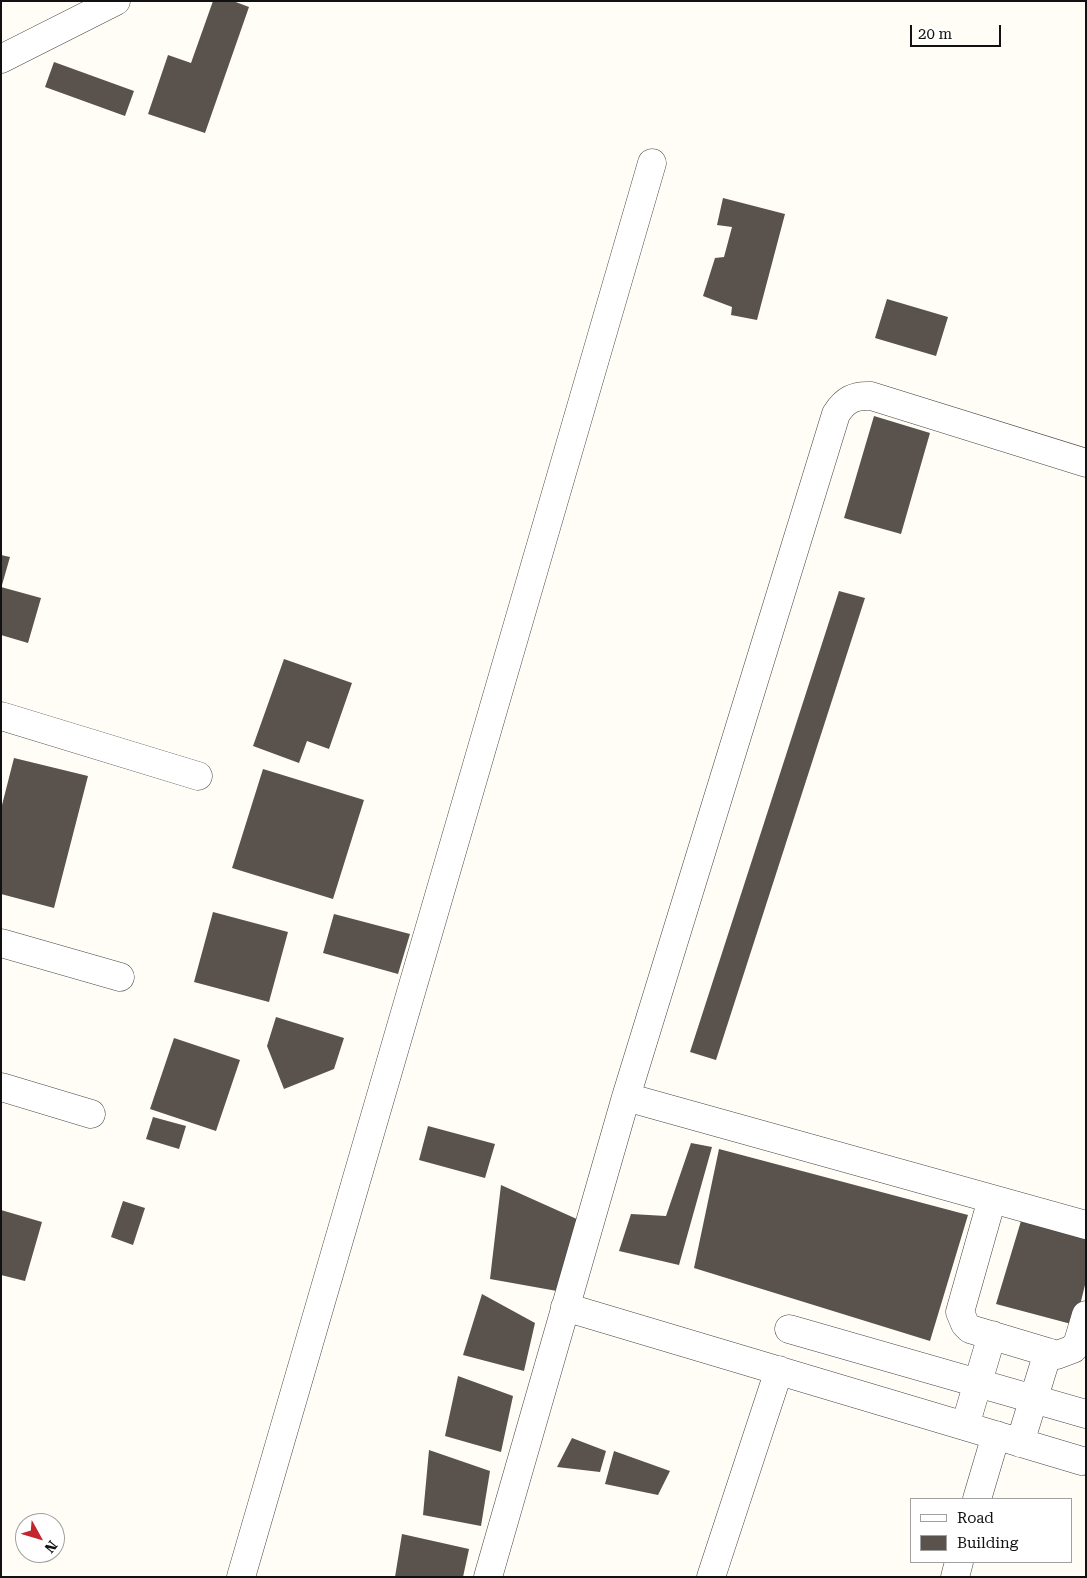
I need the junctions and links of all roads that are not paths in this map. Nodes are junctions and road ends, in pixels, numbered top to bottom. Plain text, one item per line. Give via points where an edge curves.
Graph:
1 (116, 1) edge
2 (1, 60) edge
3 (652, 163) dead end
4 (1086, 463) edge
5 (1, 716) edge
6 (198, 776) dead end
7 (1, 943) edge
8 (120, 978) dead end
9 (1, 1087) edge
10 (626, 1097) junction
11 (91, 1114) dead end
12 (992, 1199) junction
13 (1086, 1225) edge
14 (565, 1306) junction
15 (1086, 1315) edge
16 (789, 1329) dead end
17 (992, 1335) junction
18 (1048, 1352) junction
19 (779, 1370) junction
20 (977, 1384) junction
21 (1034, 1400) junction
22 (1086, 1414) edge
23 (965, 1426) junction
24 (1008, 1439) junction
25 (1082, 1461) dead end
26 (978, 1498) edge
27 (959, 1563) edge
28 (241, 1577) edge
29 (488, 1577) edge
30 (711, 1577) edge
31 (955, 1577) edge

1 - 2 street
3 - 28 street
4 - 10 street via 871,396 860,395 842,405 833,424
5 - 6 street
7 - 8 street
9 - 11 street
10 - 12 street
10 - 14 street
12 - 13 street
12 - 17 street via 960,1312 970,1329
14 - 19 street
14 - 29 street
15 - 18 street via 1073,1349 1066,1354
16 - 20 street
17 - 18 street
17 - 20 street
18 - 21 street
19 - 23 street
19 - 30 street
20 - 21 street
20 - 23 street
21 - 22 street
21 - 24 street
23 - 24 street
24 - 25 street
24 - 26 street
27 - 31 street

